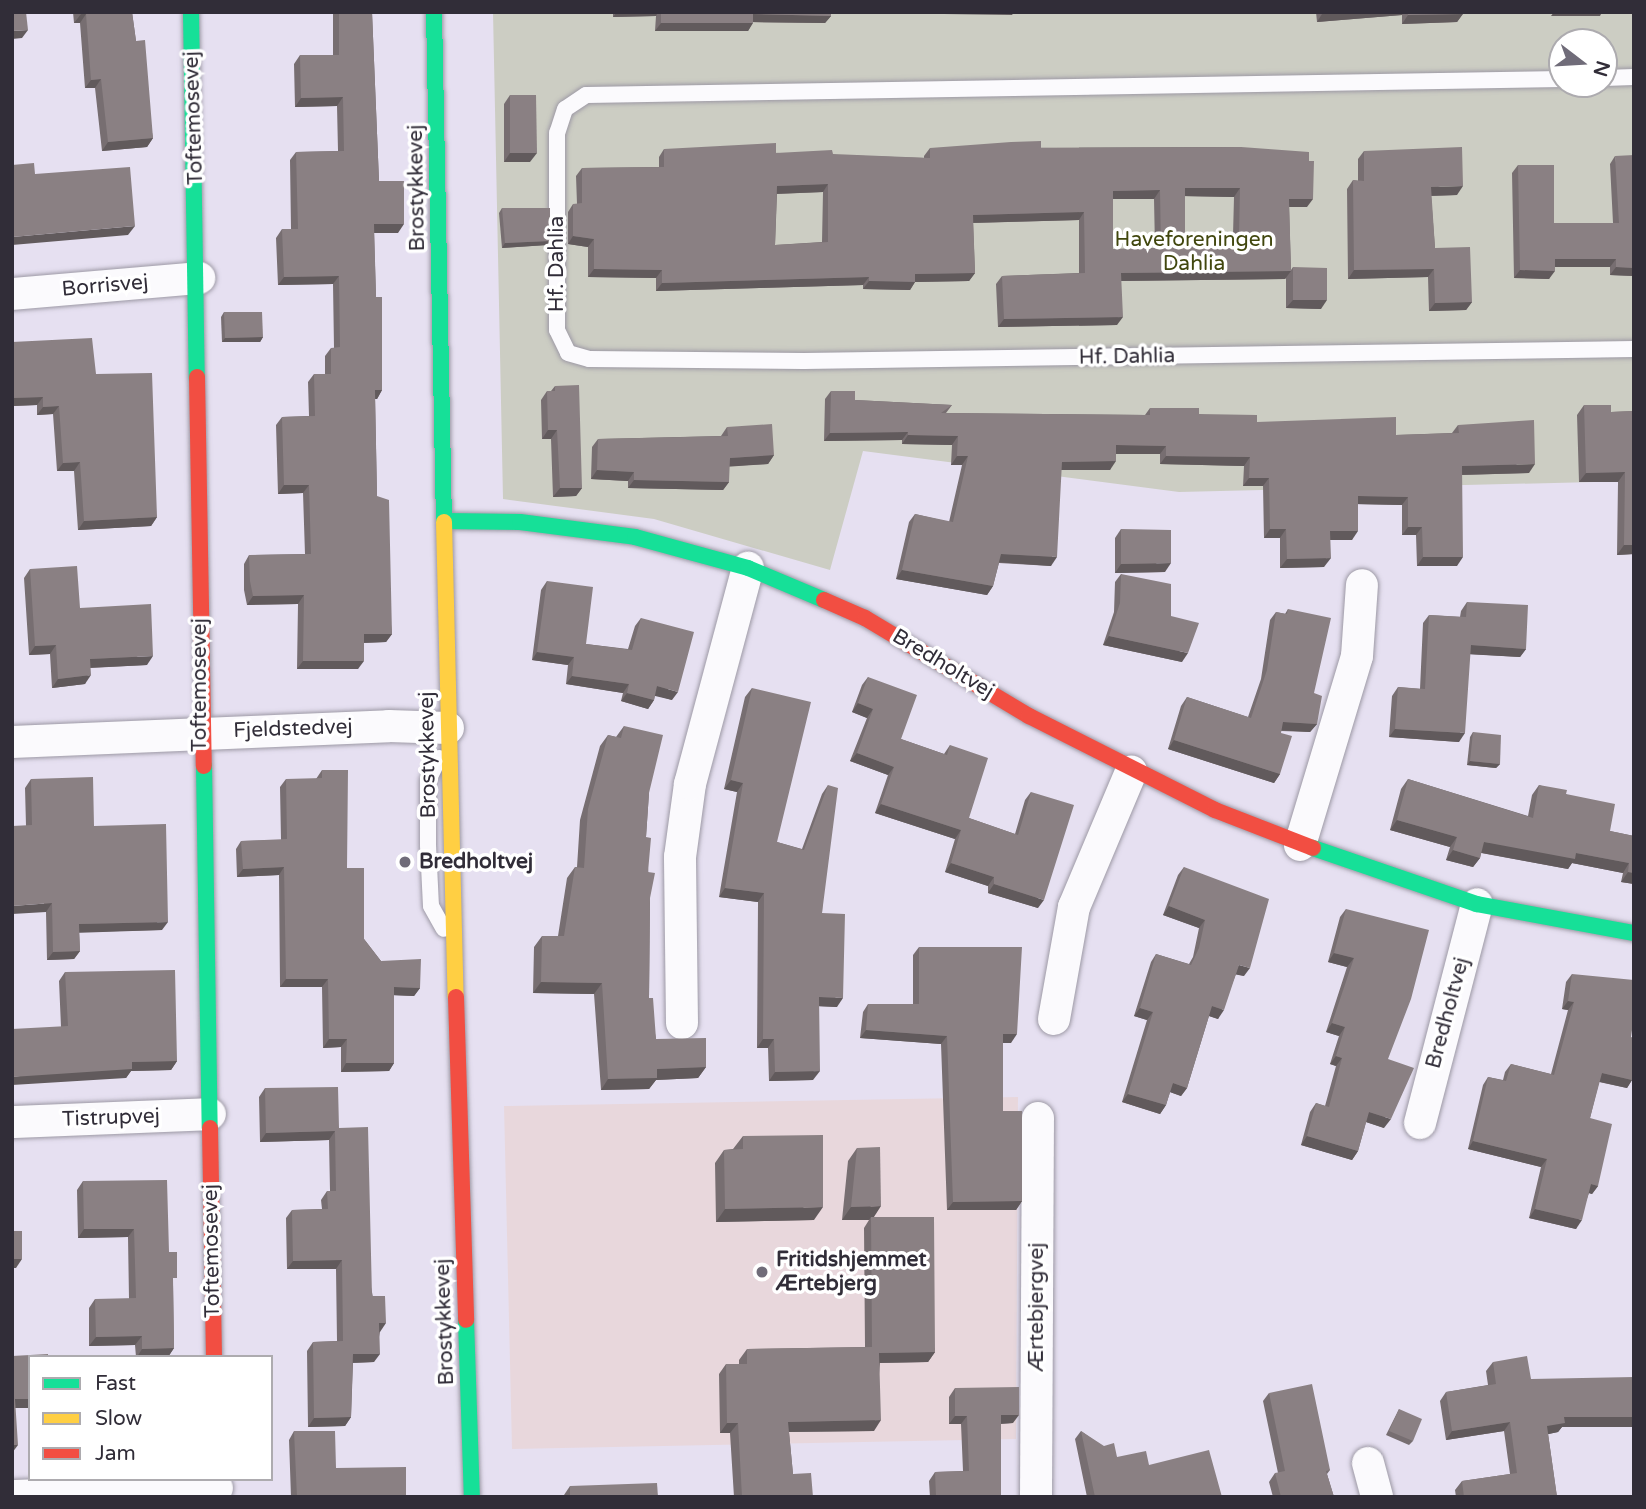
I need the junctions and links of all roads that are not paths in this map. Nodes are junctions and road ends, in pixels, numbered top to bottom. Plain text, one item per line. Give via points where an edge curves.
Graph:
1 (191, 12) edge
2 (434, 12) edge
3 (1548, 79) edge
4 (199, 278) junction
5 (12, 294) edge
6 (1634, 349) edge
7 (445, 521) junction
8 (748, 568) junction
9 (1362, 585) dead end
10 (200, 733) junction
11 (448, 734) junction
12 (12, 741) edge
13 (1131, 772) junction
14 (1300, 845) junction
15 (1477, 904) junction
16 (1634, 933) edge
17 (454, 946) junction
18 (1054, 1019) dead end
19 (682, 1023) dead end
20 (210, 1114) junction
21 (1038, 1118) dead end
22 (12, 1122) edge
23 (1420, 1123) dead end
24 (214, 1355) edge
25 (1368, 1463) dead end
26 (217, 1488) edge
27 (12, 1496) edge
28 (472, 1497) edge
29 (1036, 1497) edge
30 (1377, 1497) edge

1 - 4 street, Toftemosevej
2 - 7 street, Brostykkevej
3 - 6 lane, Hf. Dahlia via 586,95 565,109 557,133 557,330 568,353 589,359 804,361
4 - 5 street, Borrisvej
4 - 10 street, Toftemosevej
7 - 8 street, Bredholtvej via 520,522 635,537
7 - 11 street, Brostykkevej
8 - 13 street, Bredholtvej via 865,618
8 - 19 street via 690,784 680,857
9 - 14 street via 1357,656
10 - 11 street, Fjeldstedvej via 388,726
10 - 12 street, Fjeldstedvej
10 - 20 street, Toftemosevej
11 - 17 street, Brostykkevej
11 - 17 lane via 428,781 428,845 431,906
13 - 14 street, Bredholtvej
13 - 18 street via 1074,907
14 - 15 street, Bredholtvej
15 - 16 street, Bredholtvej
15 - 23 street, Bredholtvej
17 - 28 street, Brostykkevej
20 - 22 street, Tistrupvej
20 - 24 street, Toftemosevej
21 - 29 street, Ærtebjergvej
25 - 30 street
26 - 27 street

